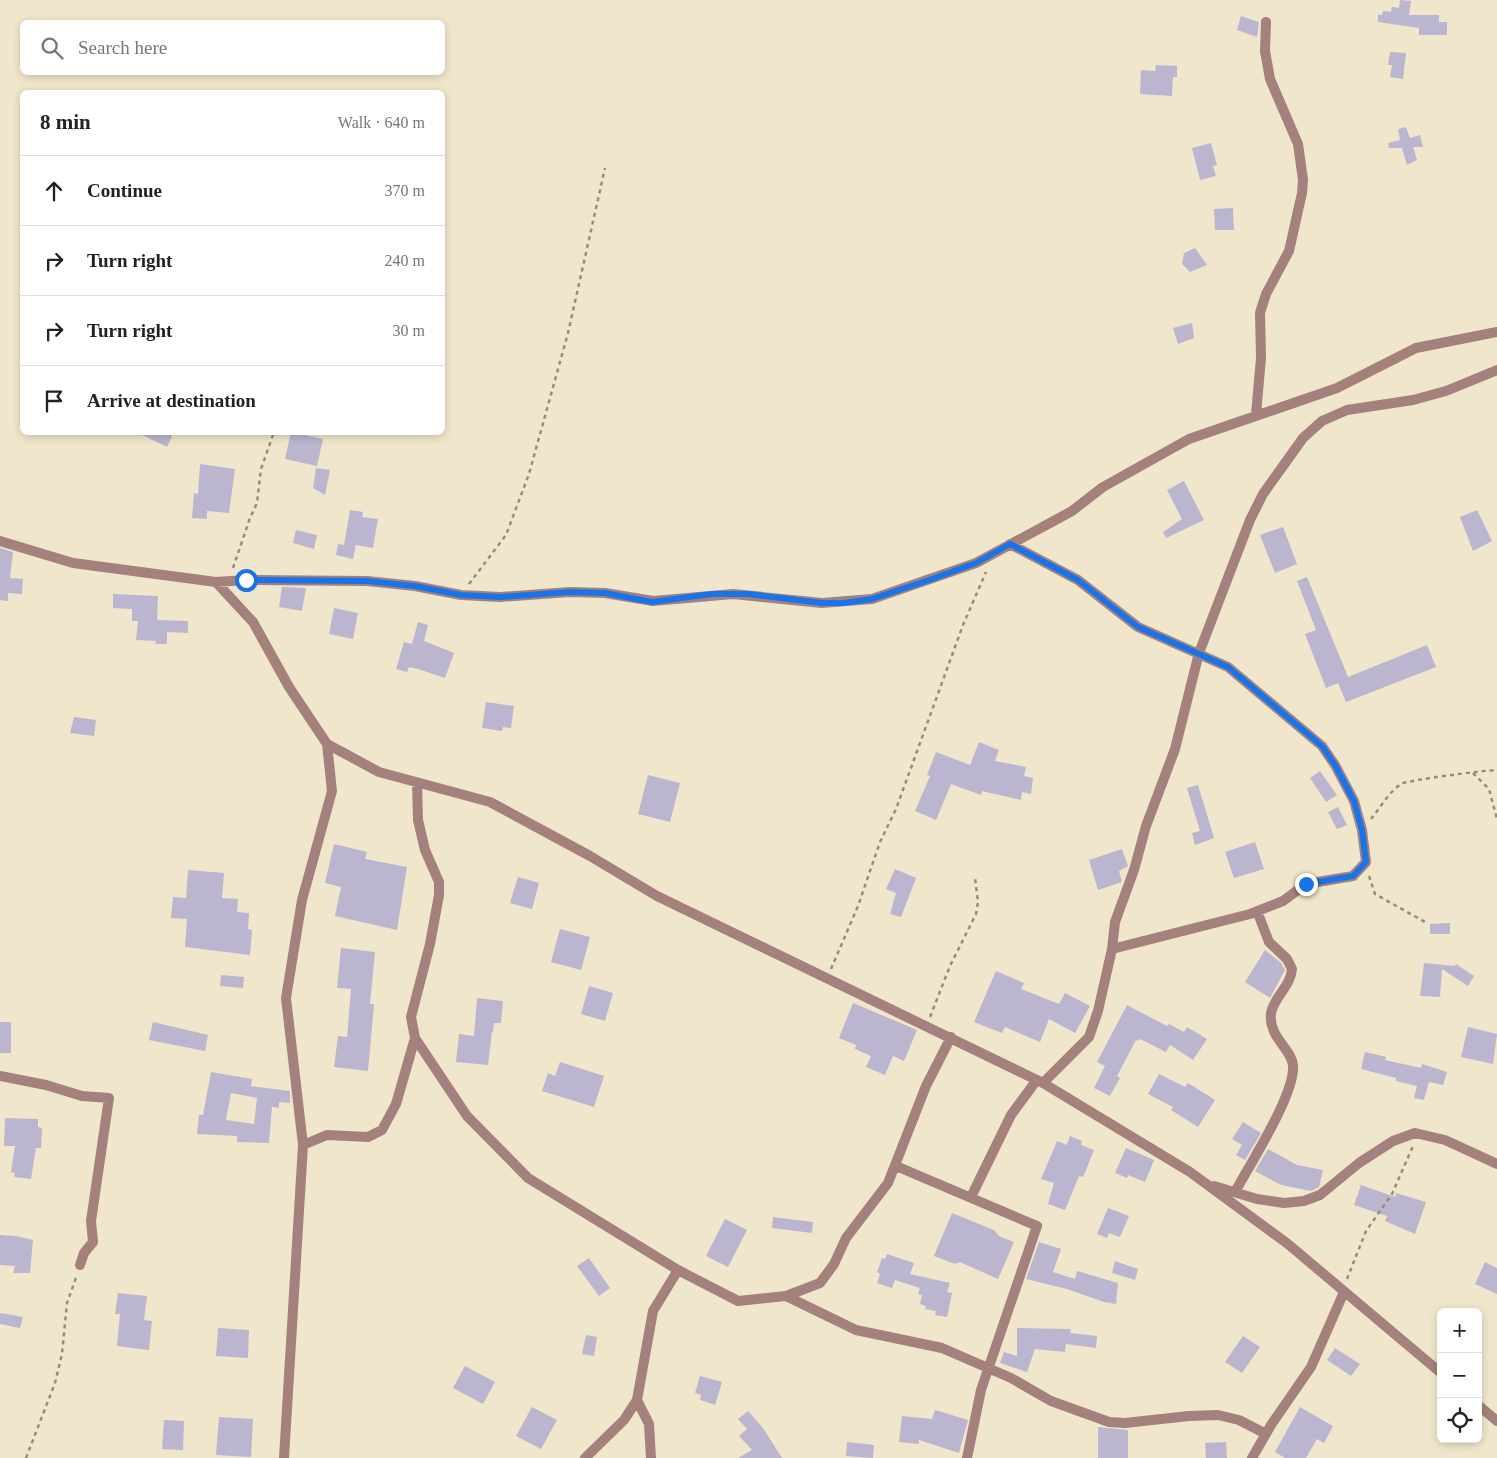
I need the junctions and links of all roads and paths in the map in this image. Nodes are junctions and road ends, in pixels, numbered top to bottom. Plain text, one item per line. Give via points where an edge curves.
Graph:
1 (1266, 22) dead end
2 (605, 168) dead end
3 (1497, 332) edge
4 (1497, 370) edge
5 (1256, 414) junction
6 (273, 435) edge
7 (0, 541) edge
8 (1010, 544) junction
9 (994, 553) junction
10 (216, 582) junction
11 (229, 582) junction
12 (461, 595) junction
13 (1199, 653) junction
14 (327, 744) junction
15 (1497, 770) edge
16 (1473, 773) junction
17 (417, 783) junction
18 (1497, 819) edge
19 (1362, 830) junction
20 (1366, 862) junction
21 (975, 878) dead end
22 (1257, 911) junction
23 (1425, 922) dead end
24 (1112, 949) junction
25 (828, 977) junction
26 (926, 1025) junction
27 (951, 1037) junction
28 (414, 1038) junction
29 (0, 1076) edge
30 (1040, 1082) junction
31 (1418, 1134) junction
32 (303, 1145) junction
33 (1497, 1164) edge
34 (896, 1166) junction
35 (1206, 1184) junction
36 (1235, 1192) junction
37 (971, 1197) junction
38 (80, 1266) joint
39 (678, 1270) junction
40 (1343, 1290) junction
41 (786, 1296) junction
42 (988, 1367) junction
43 (1437, 1370) edge
44 (637, 1400) junction
45 (1482, 1408) edge
46 (1497, 1421) edge
47 (1266, 1434) junction
48 (26, 1458) edge
49 (284, 1458) edge
50 (586, 1458) edge
51 (652, 1458) edge
52 (967, 1458) edge
53 (1252, 1458) edge

1 - 5 street via 1270,79 1298,144 1302,187 1289,251 1266,294 1260,313 1261,358
2 - 12 path via 568,333 529,474 506,535
3 - 5 street via 1416,348 1336,388
4 - 13 street via 1446,391 1413,400 1348,410 1322,421 1303,438 1263,494 1250,520
5 - 8 street via 1189,439 1111,482 1072,511
6 - 11 path via 261,469 258,503
7 - 10 street via 73,563
8 - 9 street
8 - 13 street via 1078,580 1138,627
9 - 12 street via 976,563 872,599 843,603 748,594 712,594 652,602 605,593 500,597
9 - 25 path via 963,625 896,809
10 - 11 street
10 - 14 street via 253,622 289,687
11 - 12 street via 367,581
13 - 19 street via 1228,667 1252,685 1322,746 1354,801
13 - 24 street via 1176,749 1146,826 1115,922
14 - 17 street via 379,772
14 - 32 street via 332,791 302,900 286,998
15 - 16 path
16 - 18 path via 1489,789
16 - 19 path via 1404,782
17 - 25 street via 490,802 657,896
17 - 28 street via 418,820 425,850 439,882 439,896 411,1017
19 - 20 street
20 - 22 street via 1353,876 1306,884 1283,901
20 - 23 path via 1375,894
21 - 26 path via 976,914
22 - 24 street
22 - 36 street via 1269,942 1287,959 1292,969 1271,1018 1281,1045 1292,1061 1293,1076
24 - 30 street via 1089,1037
25 - 26 street
26 - 27 street
27 - 30 street
27 - 34 street via 926,1086
28 - 32 street via 396,1104 382,1130 368,1137 327,1135
28 - 39 street via 467,1116 528,1178
29 - 38 street via 82,1096 109,1098 92,1221 93,1242 84,1253
30 - 35 street
30 - 37 street via 1011,1115
31 - 33 street via 1445,1140
31 - 36 street via 1393,1141 1359,1163 1320,1195 1304,1201 1284,1203
31 - 40 path via 1392,1194 1366,1231
32 - 49 street
34 - 37 street
34 - 41 street via 881,1196 846,1238 834,1264 820,1283
35 - 36 street
35 - 40 street via 1288,1244
37 - 42 street via 1037,1226
38 - 48 path via 67,1303 62,1354 55,1383
39 - 41 street via 738,1301
39 - 44 street via 653,1311
40 - 43 street
40 - 47 street via 1310,1367
41 - 42 street via 856,1330 942,1348
42 - 47 street via 1051,1401 1109,1422 1218,1415 1239,1420
42 - 52 street
44 - 50 street via 624,1420
44 - 51 street via 648,1424
45 - 46 street
47 - 53 street

